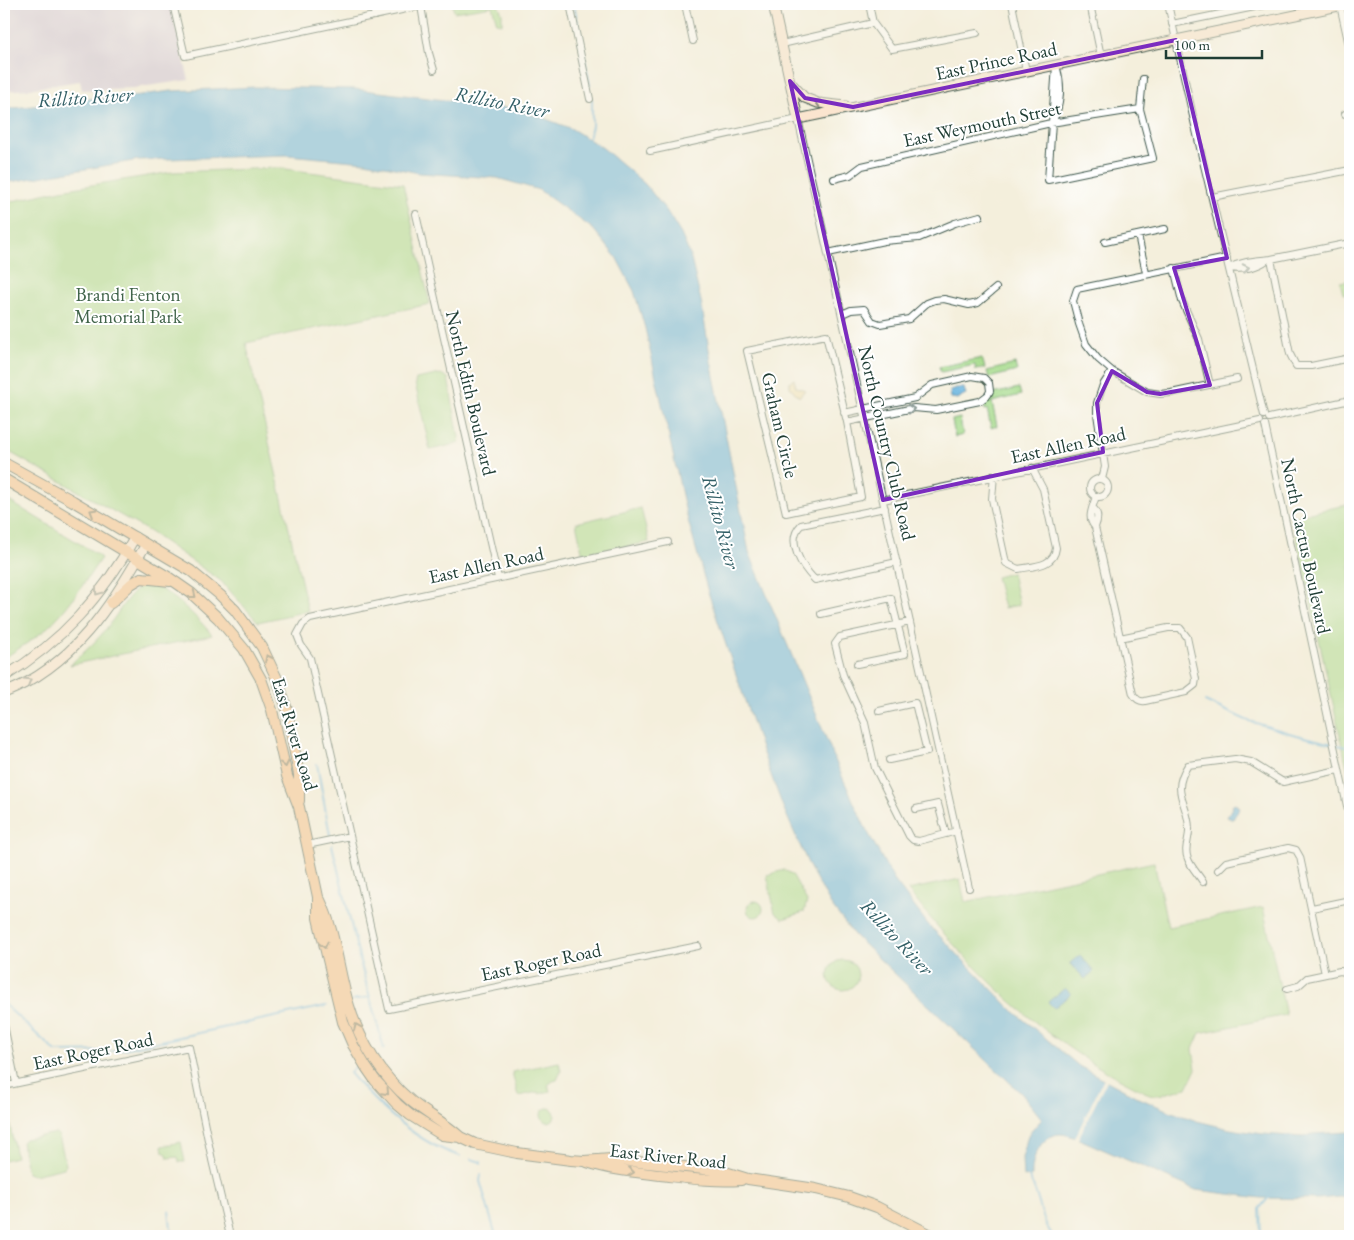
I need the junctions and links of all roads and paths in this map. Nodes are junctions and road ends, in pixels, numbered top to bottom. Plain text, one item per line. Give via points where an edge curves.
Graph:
1 (173, 4) edge
2 (372, 4) edge
3 (430, 4) edge
4 (570, 4) edge
5 (685, 4) edge
6 (773, 4) edge
7 (870, 4) edge
8 (1012, 4) edge
9 (1090, 4) edge
10 (1168, 4) edge
11 (1269, 4) edge
12 (1344, 5) edge
13 (421, 6) junction
14 (375, 16) junction
15 (873, 23) junction
16 (1172, 24) junction
17 (976, 33) dead end
18 (1176, 40) junction
19 (693, 41) dead end
20 (782, 44) junction
21 (1350, 50) edge
22 (1100, 56) junction
23 (1056, 65) junction
24 (434, 70) dead end
25 (1026, 71) junction
26 (1143, 79) dead end
27 (790, 81) junction
28 (590, 99) dead end
29 (853, 107) junction
30 (1140, 109) junction
31 (798, 119) junction
32 (1051, 124) junction
33 (650, 151) dead end
34 (1350, 170) edge
35 (834, 179) dead end
36 (1212, 197) junction
37 (416, 214) dead end
38 (980, 216) dead end
39 (1165, 229) dead end
40 (1138, 235) junction
41 (1106, 242) dead end
42 (1350, 243) edge
43 (828, 253) junction
44 (1227, 258) junction
45 (1269, 260) junction
46 (1174, 268) junction
47 (1229, 268) junction
48 (1146, 274) junction
49 (996, 288) dead end
50 (842, 314) junction
51 (1350, 358) edge
52 (1112, 370) junction
53 (1237, 379) dead end
54 (1210, 384) junction
55 (1350, 400) edge
56 (863, 409) junction
57 (844, 413) junction
58 (865, 418) junction
59 (1264, 420) junction
60 (846, 422) junction
61 (1103, 452) junction
62 (4, 463) edge
63 (1032, 468) junction
64 (994, 475) junction
65 (4, 479) edge
66 (1102, 479) junction
67 (1096, 496) junction
68 (883, 500) junction
69 (885, 508) junction
70 (135, 538) junction
71 (668, 542) dead end
72 (146, 544) junction
73 (126, 552) junction
74 (138, 559) junction
75 (897, 562) junction
76 (498, 578) junction
77 (175, 582) junction
78 (111, 603) junction
79 (821, 614) dead end
80 (310, 619) joint
81 (910, 622) junction
82 (898, 624) junction
83 (1120, 638) junction
84 (857, 664) dead end
85 (4, 677) edge
86 (4, 693) edge
87 (879, 711) dead end
88 (934, 728) junction
89 (922, 730) junction
90 (889, 760) dead end
91 (1338, 770) junction
92 (299, 806) junction
93 (916, 809) dead end
94 (1350, 820) edge
95 (957, 832) junction
96 (946, 834) junction
97 (350, 836) junction
98 (308, 845) junction
99 (1218, 870) dead end
100 (1203, 882) dead end
101 (969, 888) dead end
102 (1350, 900) edge
103 (1312, 908) junction
104 (698, 946) dead end
105 (1350, 973) edge
106 (1325, 974) junction
107 (1287, 989) dead end
108 (390, 1009) joint
109 (4, 1026) edge
110 (16, 1082) junction
111 (4, 1086) edge
112 (230, 1236) edge
113 (933, 1236) edge

1 - 14 street via 185,56
2 - 14 street
3 - 13 street
4 - 28 street
5 - 19 street
6 - 20 main road, North Country Club Road
7 - 15 street
8 - 25 street
9 - 22 street
10 - 16 street, North Cactus Boulevard
11 - 16 street
12 - 18 main road, East Prince Road
12 - 21 street
13 - 14 street
13 - 24 street
15 - 17 street via 892,49
15 - 20 street
16 - 18 street, North Cactus Boulevard
18 - 22 main road, East Prince Road
18 - 36 street, North Cactus Boulevard
20 - 27 main road, North Country Club Road
22 - 23 main road, East Prince Road
23 - 25 main road, East Prince Road
23 - 32 street via 1060,80 1058,111
25 - 29 main road, East Prince Road
26 - 30 street
29 -> 27 main road via 818,103 805,98
27 - 31 main road, North Country Club Road
29 - 31 main road, East Prince Road
30 - 32 street, East Weymouth Street
30 - 32 street via 1152,158 1048,180
31 - 33 street, East Prince Road
31 - 43 street, North Country Club Road
32 - 35 street, East Weymouth Street via 862,166 850,176
34 - 36 street
36 - 44 street, North Cactus Boulevard
37 - 76 street, North Edith Boulevard
38 - 43 street via 919,238 884,241
39 - 40 street
40 - 41 street
40 - 48 street
42 - 45 street
43 - 50 street, North Country Club Road
44 - 46 street
44 - 47 street, North Cactus Boulevard
45 - 47 street via 1259,259
45 - 51 street via 1290,354 1296,366
46 - 48 street
46 - 54 street via 1182,301 1199,339
47 - 59 street, North Cactus Boulevard
48 - 52 street via 1077,289 1073,300 1086,344
49 - 50 street via 969,305 935,300 909,319 880,324 872,321 864,308
50 - 56 street, North Country Club Road
52 - 54 street via 1147,392 1160,394
52 - 61 street via 1097,403
53 - 54 street
55 - 59 street, East Allen Road
56 - 57 street
56 - 58 street, North Country Club Road
58 -> 56 street via 914,408 936,410 980,401 988,395 989,384 984,378 972,376 932,385 915,398
57 - 60 street, Graham Circle
57 - 60 street, Graham Circle via 826,335 747,351 786,513 861,497
58 - 60 street
58 - 68 street, North Country Club Road
59 - 61 street, East Allen Road
59 - 91 street, North Cactus Boulevard
61 - 63 street, East Allen Road
61 - 66 street via 1105,467
70 -> 62 main road, East River Road
63 - 64 street, East Allen Road
63 - 64 street via 1043,488 1056,556 1051,562 1018,569 1006,563 992,498
64 - 68 street, East Allen Road
65 - 73 main road, East River Road
66 - 67 street via 1091,485
66 - 67 street via 1108,491
67 - 83 street via 1090,513
68 - 69 street, North Country Club Road
69 - 75 street, North Country Club Road
69 - 75 street via 801,525 793,541 801,562 815,580
70 - 72 main road, East River Road
70 - 73 main road
71 - 76 street, East Allen Road
72 - 74 main road
92 -> 72 main road, East River Road via 299,775 287,710 277,676 262,647 220,595 190,571
73 - 74 main road, East River Road
73 -> 85 main road via 81,615 56,640
74 - 77 main road, East River Road
74 - 78 main road
75 - 81 street, North Country Club Road
76 - 80 street, East Allen Road
77 - 78 main road via 141,578
77 -> 92 main road, East River Road via 218,618 244,649 256,670 272,710 287,776
86 -> 78 main road via 23,685 54,664 92,628
79 - 82 street via 891,598
80 - 97 street, East River Road via 297,635 310,658
81 - 82 street
81 - 88 street, North Country Club Road
82 - 84 street via 905,654
82 - 96 street via 840,637 835,644 838,660 865,723 873,763 909,836 919,841
83 - 83 street via 1133,694 1140,702 1186,692 1195,685 1187,636 1180,628
87 - 89 street via 915,703
88 - 89 street
88 - 95 street, North Country Club Road
89 - 90 street via 927,752
91 - 94 street, North Cactus Boulevard
91 - 100 street via 1283,782 1250,762 1235,759 1188,765 1180,787 1190,829 1186,851
92 - 98 main road, East River Road
93 - 96 street via 938,804
95 - 96 street
95 - 101 street, North Country Club Road
97 - 98 street
97 - 108 street, East River Road
98 - 113 main road, East River Road via 318,897 318,918 346,1031 359,1056 385,1091 410,1115 442,1135 515,1153 584,1161 607,1169 720,1182 748,1179 849,1197 877,1207
99 - 103 street via 1226,862 1296,848
102 - 103 street
103 - 106 street
104 - 108 street, East Roger Road
105 - 106 street
106 - 107 street via 1307,978 1298,986
109 - 110 street
110 - 111 street, East Roger Road
110 - 112 street, East Roger Road via 188,1047

